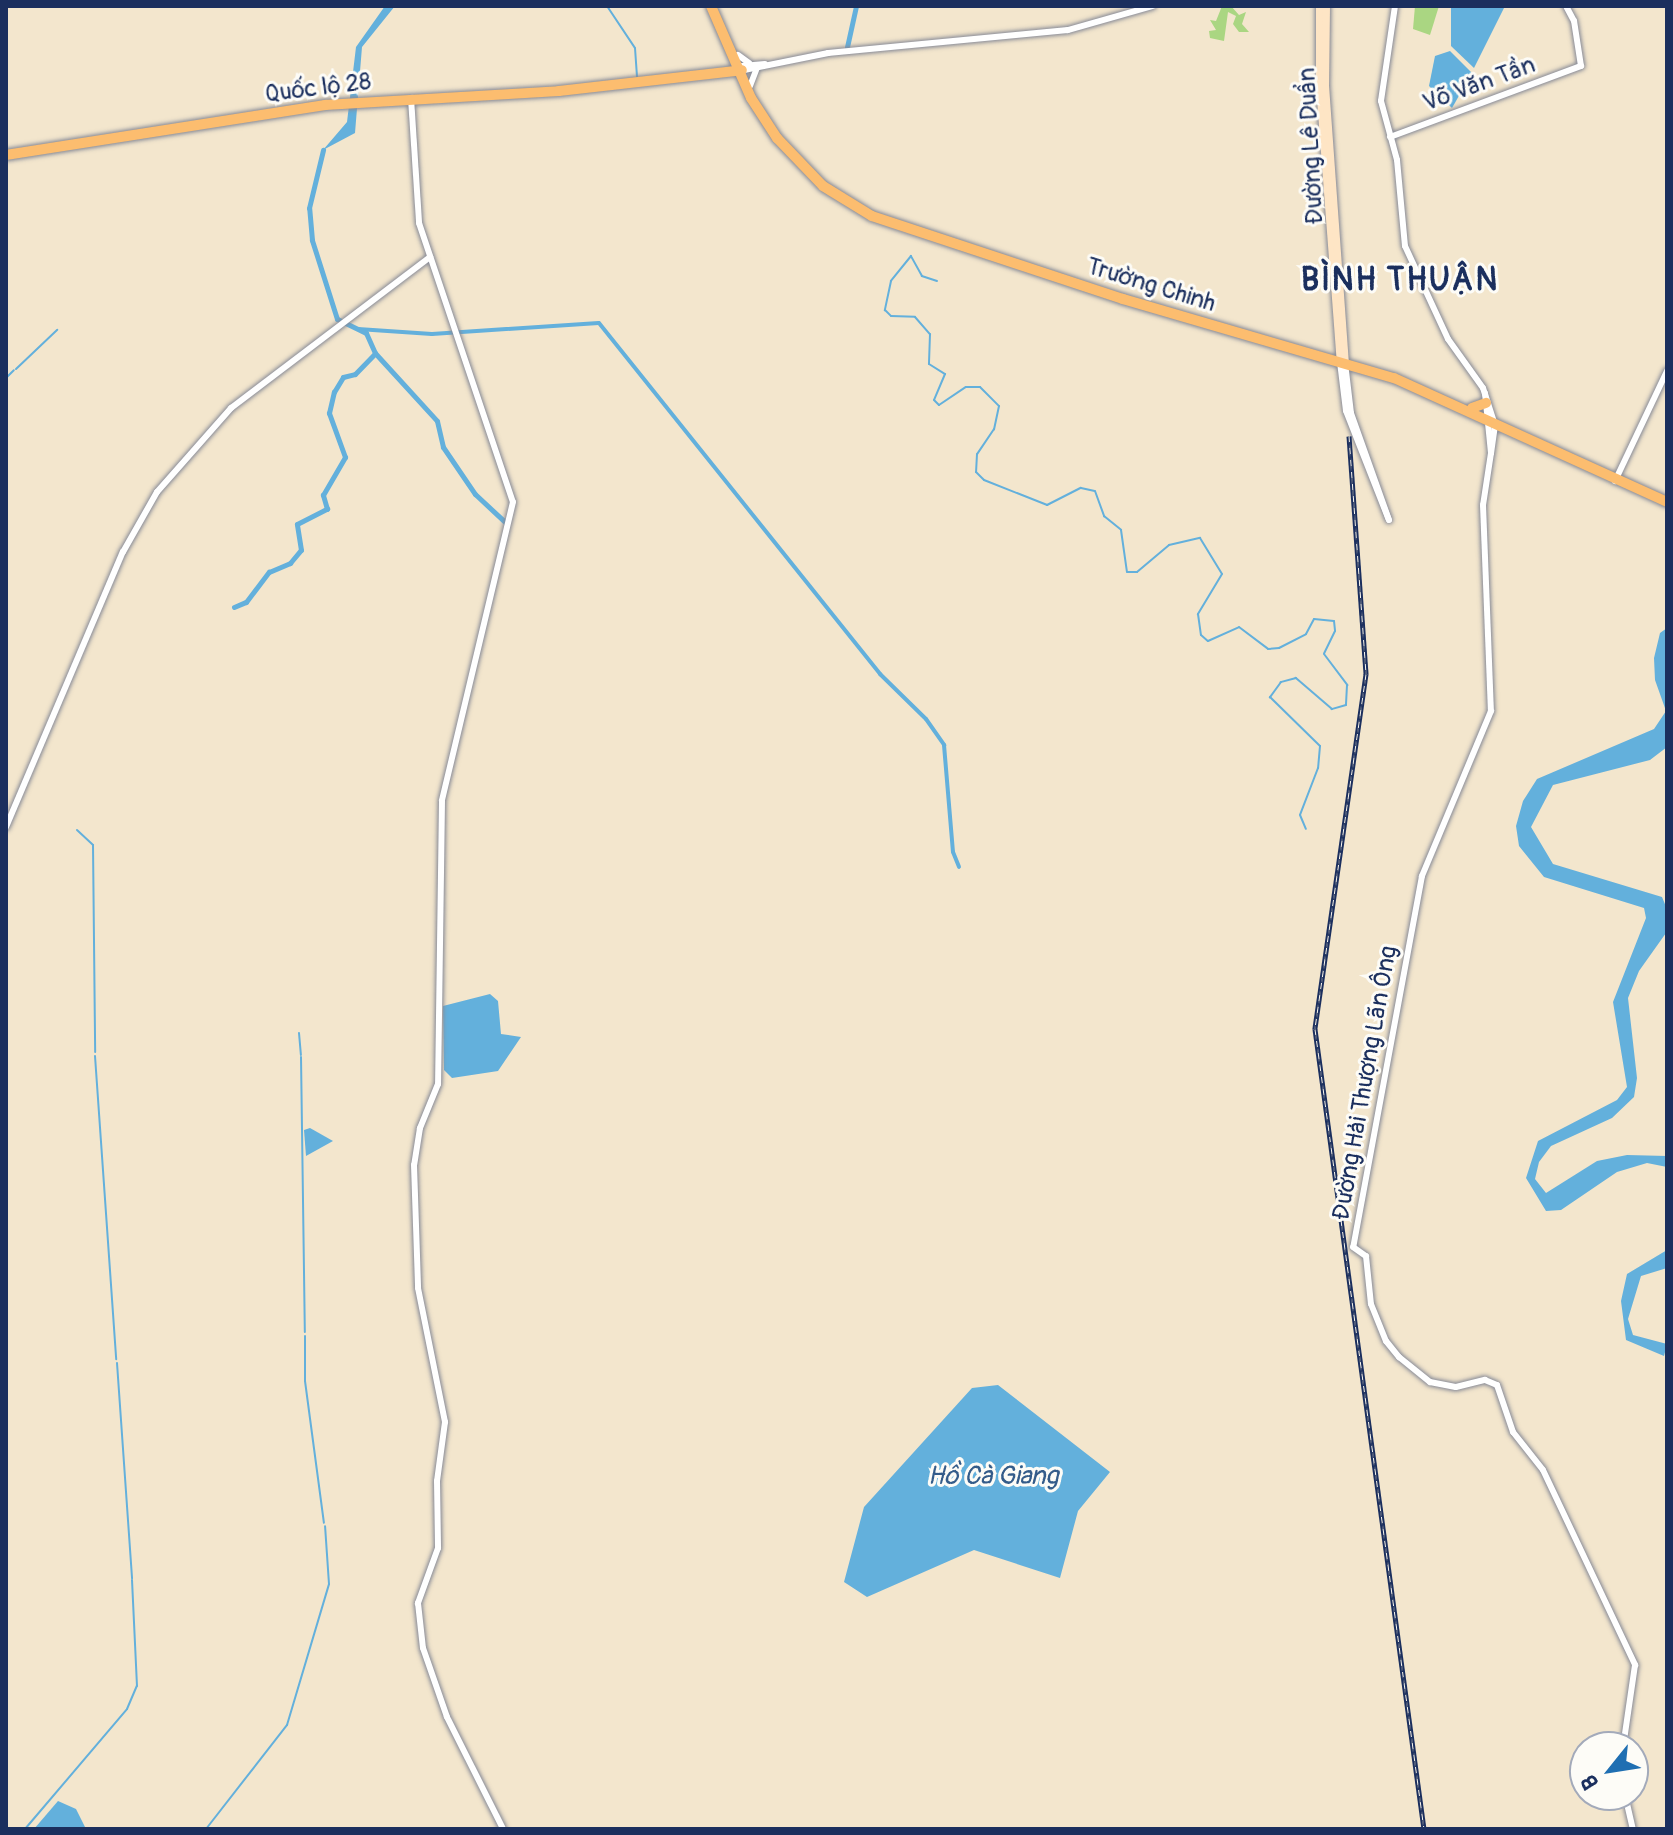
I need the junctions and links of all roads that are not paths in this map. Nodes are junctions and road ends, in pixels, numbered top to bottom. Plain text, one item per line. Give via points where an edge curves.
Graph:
1 (713, 6) edge
2 (1153, 6) edge
3 (1395, 6) edge
4 (1566, 6) edge
5 (1322, 7) edge
6 (729, 45) junction
7 (747, 65) junction
8 (716, 72) junction
9 (748, 87) junction
10 (411, 98) junction
11 (1390, 137) junction
12 (6, 155) edge
13 (430, 257) junction
14 (1343, 361) junction
15 (1667, 371) edge
16 (1485, 398) junction
17 (1472, 408) junction
18 (1492, 420) junction
19 (1508, 431) junction
20 (1494, 438) junction
21 (1491, 453) junction
22 (1615, 480) junction
23 (1667, 501) edge
24 (6, 827) edge
25 (1625, 1731) edge
26 (503, 1829) edge

1 - 6 highway, Trường Chinh
1 - 7 highway, Trường Chinh
2 - 7 street via 1052,33
3 - 11 street, Đường Hải Thượng Lãn Ông via 1381,99
4 - 11 street, Võ Văn Tần via 1576,27 1581,66
5 - 14 main road, Đường Lê Duẩn via 1322,85
6 - 7 highway, Trường Chinh
6 - 8 highway via 730,61
7 - 8 highway, Quốc lộ 28
7 - 9 highway, Trường Chinh
7 - 9 street
8 - 9 highway via 736,76
8 - 10 highway, Quốc lộ 28
9 - 14 highway, Trường Chinh via 777,138 823,186 872,216
10 - 12 highway, Quốc lộ 28 via 270,113
10 - 13 street via 418,216
11 - 16 street, Đường Hải Thượng Lãn Ông via 1398,165 1405,248 1448,339
13 - 24 street via 212,424 146,506
13 - 26 street via 512,495 442,801 438,1084 420,1128 414,1165 418,1290 445,1422 437,1481 438,1548 418,1600 423,1648 447,1717
14 - 14 street, Đường Lê Duẩn via 1346,411 1389,520 1351,413
14 - 17 highway, Trường Chinh
14 - 18 highway, Trường Chinh
15 - 22 street
16 - 17 highway
16 - 18 street, Đường Hải Thượng Lãn Ông
17 - 18 highway, Trường Chinh
18 - 19 highway, Trường Chinh
18 - 20 street, Đường Hải Thượng Lãn Ông
18 - 21 street, Đường Hải Thượng Lãn Ông
18 - 22 highway, Trường Chinh
19 - 20 highway
19 - 22 highway, Trường Chinh
20 - 21 street, Đường Hải Thượng Lãn Ông
21 - 25 street, Đường Hải Thượng Lãn Ông via 1483,505 1491,711 1423,875 1353,1247 1366,1256 1371,1304 1386,1341 1399,1357 1430,1382 1456,1387 1485,1380 1497,1385 1513,1432 1548,1480 1635,1665
22 - 23 highway, Trường Chinh

